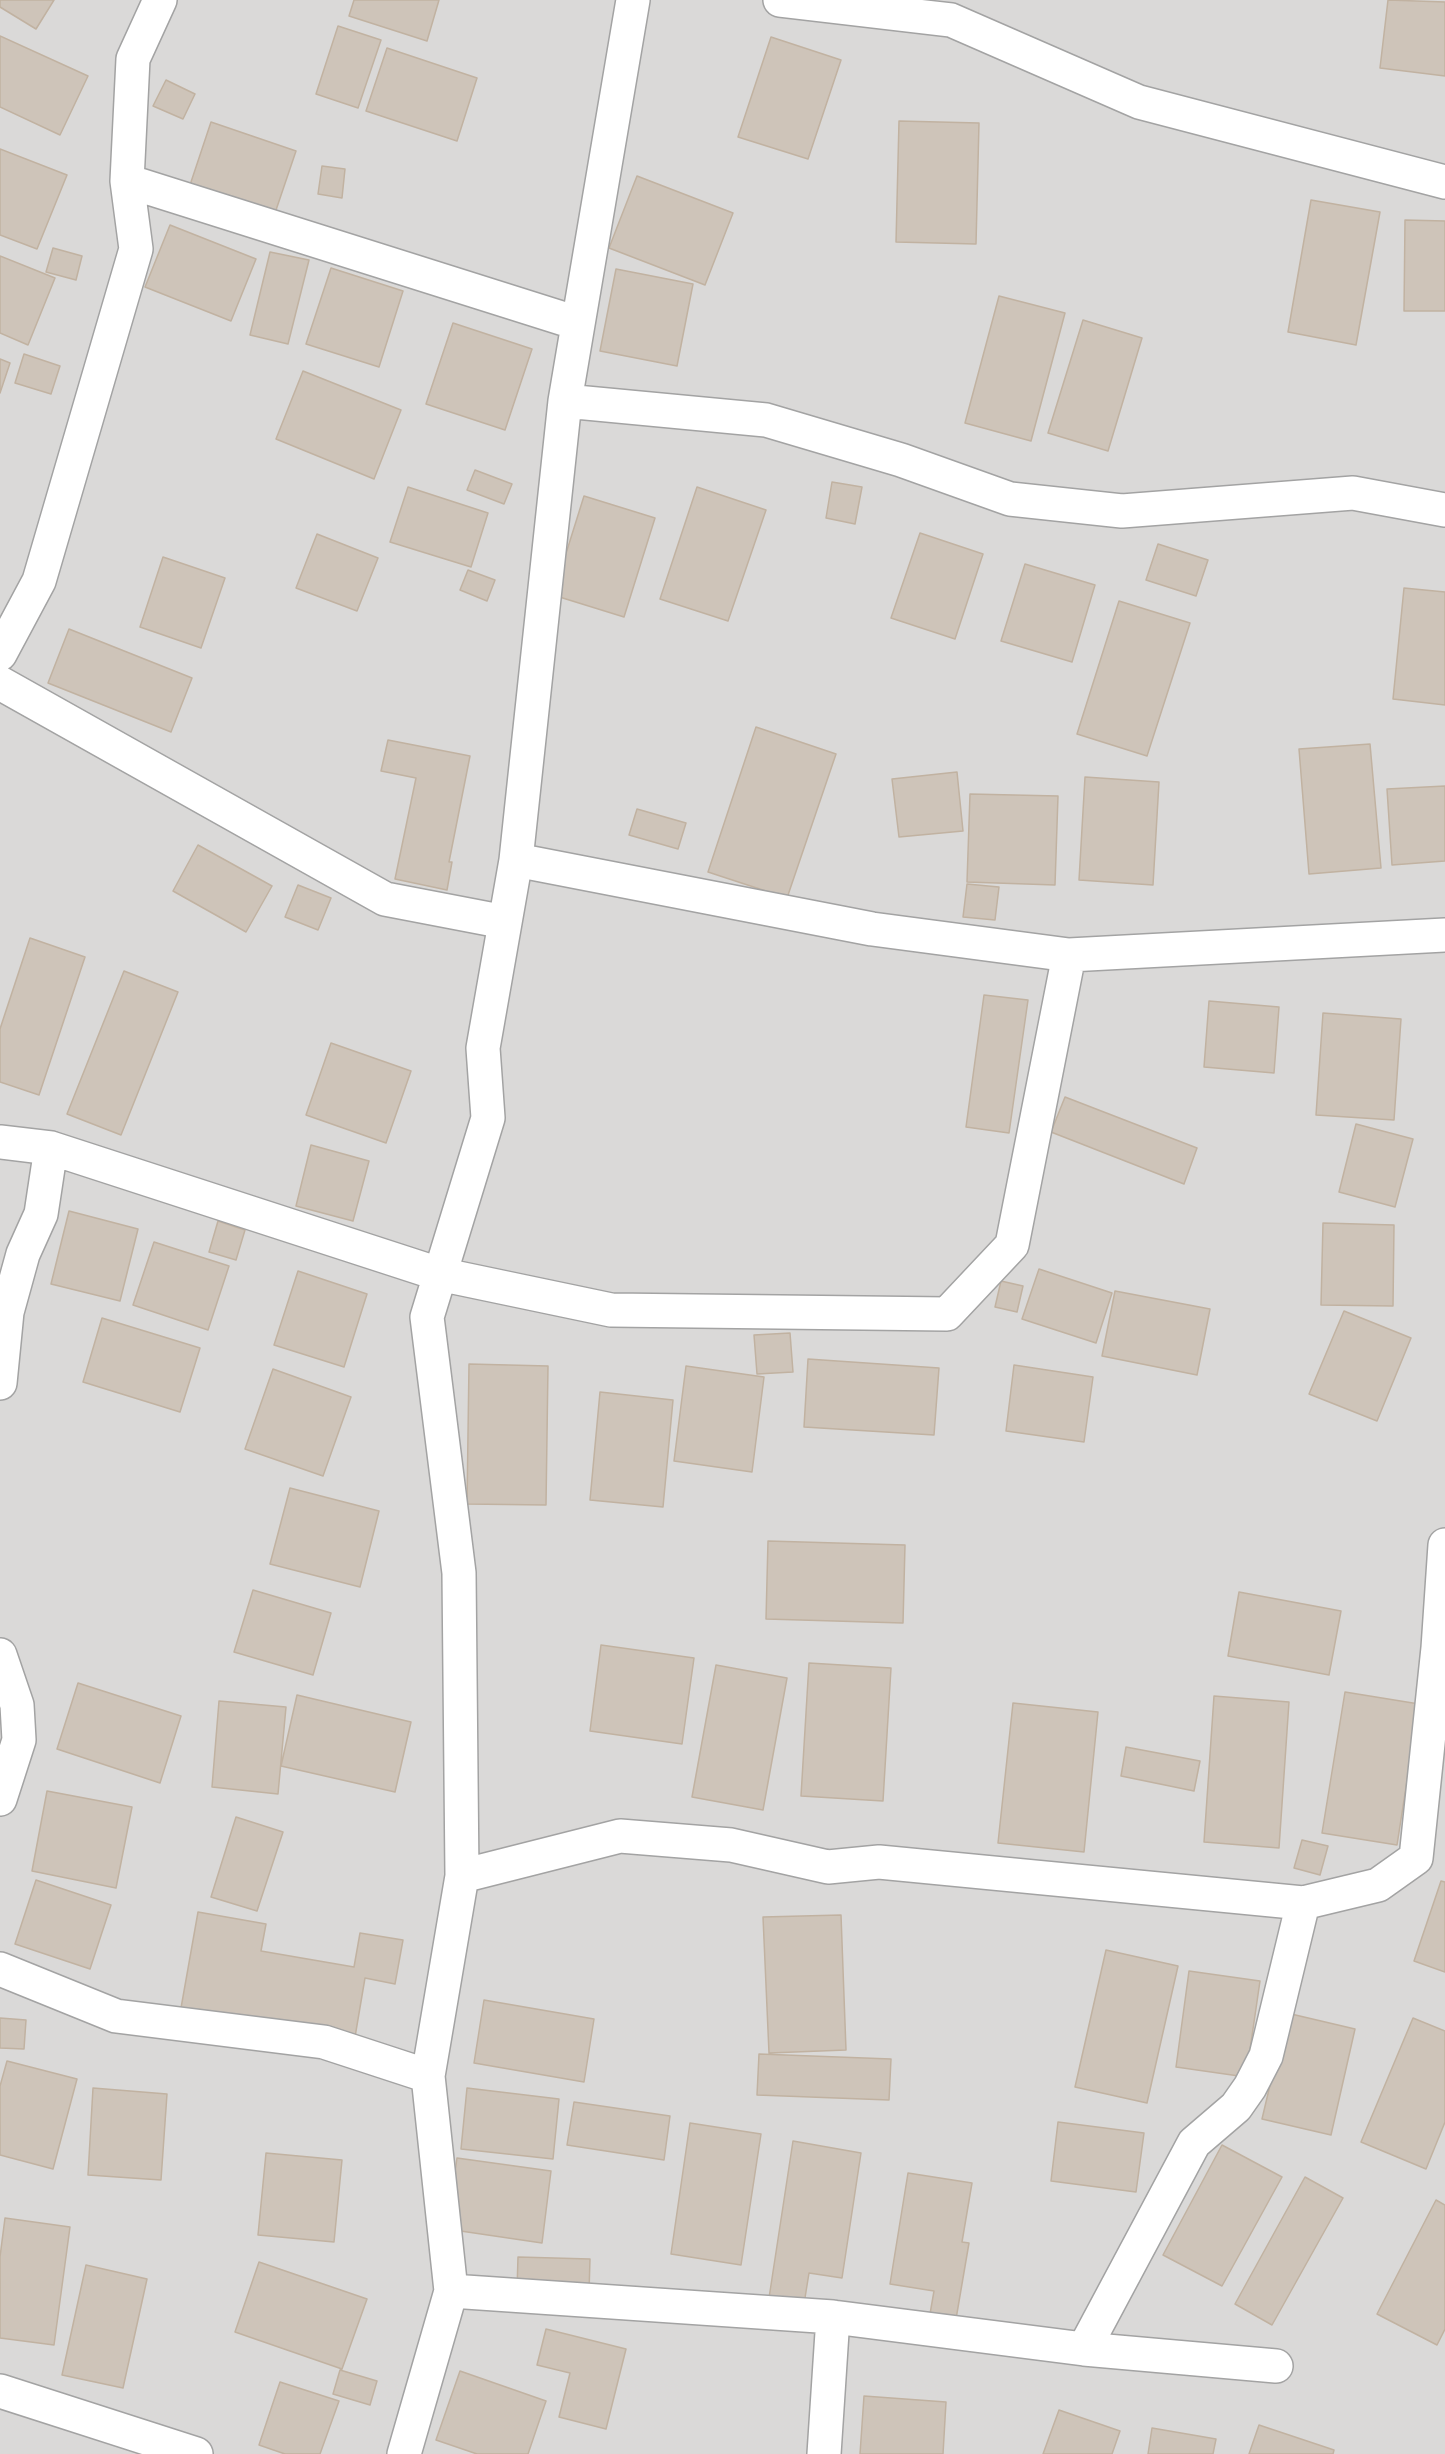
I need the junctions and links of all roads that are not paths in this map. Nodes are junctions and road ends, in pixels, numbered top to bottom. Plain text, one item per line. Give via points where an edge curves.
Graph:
1 (160, 0) edge
2 (633, 0) edge
3 (780, 0) edge
4 (127, 181) junction
5 (1445, 182) edge
6 (577, 323) junction
7 (565, 401) junction
8 (1445, 510) edge
9 (0, 654) edge
10 (0, 683) edge
11 (516, 860) junction
12 (505, 922) junction
13 (1445, 935) edge
14 (1069, 955) junction
15 (0, 1142) edge
16 (51, 1148) junction
17 (439, 1274) junction
18 (0, 1383) edge
19 (1445, 1545) edge
20 (0, 1655) edge
21 (0, 1799) edge
22 (462, 1876) junction
23 (1303, 1903) junction
24 (0, 1969) edge
25 (428, 2076) junction
26 (451, 2291) junction
27 (833, 2317) junction
28 (1084, 2349) junction
29 (1276, 2366) dead end
30 (0, 2391) edge
31 (196, 2454) edge
32 (404, 2454) edge
33 (824, 2454) edge

1 - 4 street via 133,59
2 - 6 street
3 - 5 street via 951,20 1139,102
4 - 6 street
4 - 9 street via 136,249 39,581
6 - 7 street
7 - 8 street via 766,420 901,460 1010,499 1122,512 1353,493
7 - 11 street
10 - 12 street via 385,899
11 - 12 street
11 - 14 street via 872,928
12 - 17 street via 483,1048 488,1118
13 - 14 street
14 - 17 street via 1012,1245 947,1314 611,1310
15 - 16 street
16 - 17 street
16 - 18 street via 41,1214 23,1254 7,1312
17 - 22 street via 427,1317 459,1573
19 - 23 street via 1416,1858 1378,1885
20 - 21 street via 17,1705 19,1740
22 - 23 street via 620,1836 731,1845 828,1867 879,1862
22 - 25 street
23 - 28 street via 1266,2056 1236,2107 1194,2143
24 - 25 street via 116,2016 324,2042
25 - 26 street
26 - 27 street
26 - 32 street
27 - 28 street
27 - 33 street
28 - 29 street
30 - 31 street

